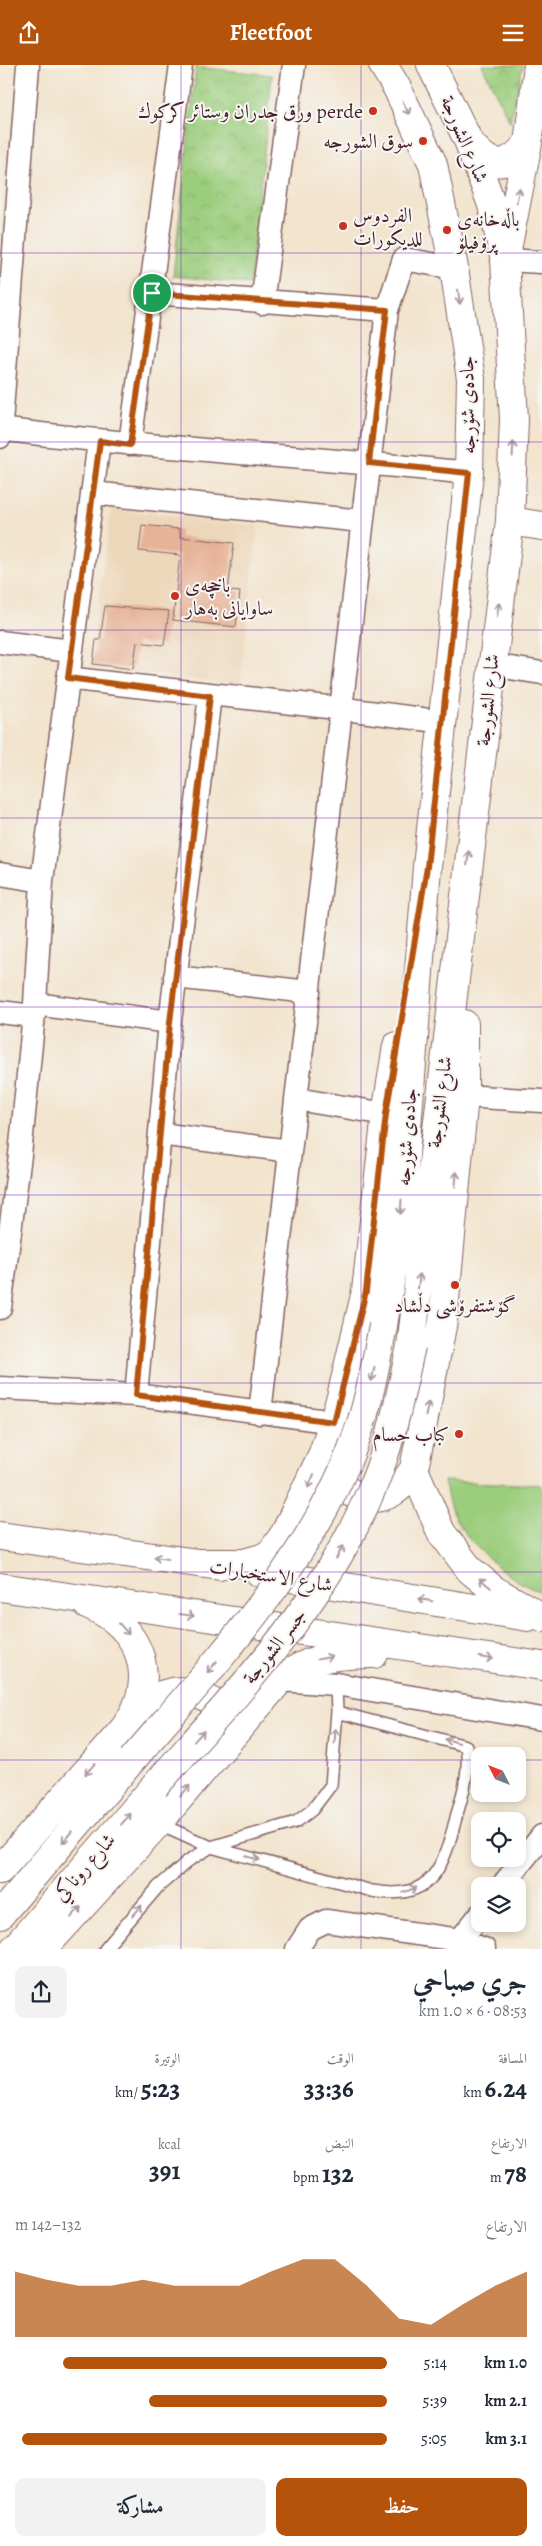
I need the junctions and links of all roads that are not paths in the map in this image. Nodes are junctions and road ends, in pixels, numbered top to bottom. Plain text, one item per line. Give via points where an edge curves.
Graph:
1 (28, 65) edge
2 (181, 65) edge
3 (294, 65) edge
4 (383, 65) edge
5 (431, 65) edge
6 (538, 65) edge
7 (468, 140) junction
8 (528, 143) junction
9 (505, 260) junction
10 (542, 262) edge
11 (454, 268) junction
12 (152, 293) junction
13 (262, 303) junction
14 (387, 310) junction
15 (0, 431) edge
16 (100, 441) junction
17 (130, 445) junction
18 (369, 463) junction
19 (469, 473) junction
20 (92, 493) junction
21 (362, 521) junction
22 (510, 521) junction
23 (542, 526) edge
24 (451, 641) junction
25 (0, 642) edge
26 (71, 651) junction
27 (492, 656) junction
28 (542, 673) edge
29 (68, 678) junction
30 (210, 696) junction
31 (341, 707) junction
32 (442, 722) junction
33 (427, 867) junction
34 (0, 874) edge
35 (42, 881) junction
36 (464, 895) junction
37 (175, 977) junction
38 (308, 992) junction
39 (34, 1010) junction
40 (0, 1012) edge
41 (170, 1022) junction
42 (464, 1096) junction
43 (296, 1099) junction
44 (542, 1101) edge
45 (386, 1114) junction
46 (160, 1134) junction
47 (290, 1151) junction
48 (0, 1308) edge
49 (383, 1326) joint
50 (411, 1346) joint
51 (0, 1388) edge
52 (136, 1395) junction
53 (260, 1413) junction
54 (334, 1422) junction
55 (414, 1469) junction
56 (0, 1536) edge
57 (202, 1563) junction
58 (0, 1587) edge
59 (50, 1595) junction
60 (542, 1618) edge
61 (449, 1652) junction
62 (542, 1665) edge
63 (280, 1680) junction
64 (336, 1684) junction
65 (337, 1713) junction
66 (134, 1716) junction
67 (542, 1719) edge
68 (233, 1734) junction
69 (132, 1760) joint
70 (155, 1786) joint
71 (158, 1823) junction
72 (542, 1836) edge
73 (211, 1847) junction
74 (0, 1870) edge
75 (509, 1877) edge
76 (0, 1915) edge
77 (471, 1926) edge
78 (460, 1940) junction
79 (14, 1949) edge
80 (44, 1949) edge
81 (105, 1949) edge
82 (298, 1949) edge
83 (484, 1949) edge

1 - 15 street
2 - 12 street
3 - 13 street
4 -> 11 main road, جادەی شۆرجە via 433,163
5 - 7 main road, شارع الشورجة
6 - 8 main road
7 - 8 main road via 481,155 498,163 512,160
7 - 9 main road, شارع الشورجة via 492,205
9 -> 8 main road
9 - 10 street
22 -> 9 main road, شارع الشورجة via 514,419
11 - 14 street via 404,259
11 -> 19 main road, جادەی شۆرجە via 471,379
12 - 13 street
12 - 17 street
13 - 14 street
14 - 18 street
15 - 16 street
16 - 17 street
16 - 20 street
17 - 18 street
18 - 19 street
18 - 21 street
19 - 24 main road, جادەی شۆرجە
20 - 21 street
20 - 26 street
21 - 31 street
22 - 23 main road
27 -> 22 main road, شارع الشورجة
24 - 27 main road
24 - 32 main road, جادەی شۆرجە
25 - 26 street
26 - 29 street
27 - 28 street
36 -> 27 main road, شارع الشورجة
29 - 30 street
29 - 35 street
30 - 31 street
30 - 37 street
31 - 32 street
31 - 38 street
32 - 33 main road, جادەی شۆرجە
33 - 45 main road
33 -> 49 main road, جادەی شۆرجە via 400,1220
34 - 35 street
35 - 39 street
36 - 42 main road
50 -> 36 main road, شارع الشورجة
37 - 38 street
37 - 41 street
38 - 43 street
39 - 40 street
39 - 41 street
39 - 48 street via 20,1155
41 - 46 street
42 - 44 street
55 -> 42 main road via 443,1321
43 - 45 street
43 - 47 street
45 - 54 main road via 366,1291
46 - 47 street
46 - 52 street
47 - 53 street
49 -> 69 main road, جسر الشورجة, bridge via 360,1427 337,1481 305,1542 216,1662
70 -> 50 main road, جسر الشورجة, bridge via 278,1645 339,1554 375,1481 394,1423
51 - 52 street
52 - 53 street
53 - 54 street
54 - 55 main road via 331,1466 339,1483 354,1495 373,1499 392,1493
54 -> 57 main road via 302,1501 271,1553 244,1563
60 -> 55 main road via 494,1590 470,1570 441,1532
57 -> 56 main road, شارع الاستخبارات
60 -> 57 main road, شارع الاستخبارات
58 - 59 main road
59 -> 61 main road
59 -> 66 main road via 77,1600 102,1610 129,1635 143,1665 142,1695
61 -> 62 main road
63 -> 61 main road via 299,1666 338,1655
63 - 64 street
63 - 68 main road
64 - 65 lane
64 - 67 street
73 -> 65 lane via 296,1822 312,1810 331,1785
73 -> 65 lane via 392,1895 408,1891 432,1878 442,1866 458,1811 468,1770 466,1746
66 - 68 main road via 158,1695 189,1692 217,1706
66 -> 74 main road
71 -> 68 main road
69 -> 76 main road, شارع روناكي
79 -> 70 main road, شارع روناكي
71 - 73 lane
80 -> 71 main road
72 - 75 street
81 -> 73 lane via 171,1873
77 - 78 street
78 - 82 street via 326,1921 310,1929
78 - 83 street

